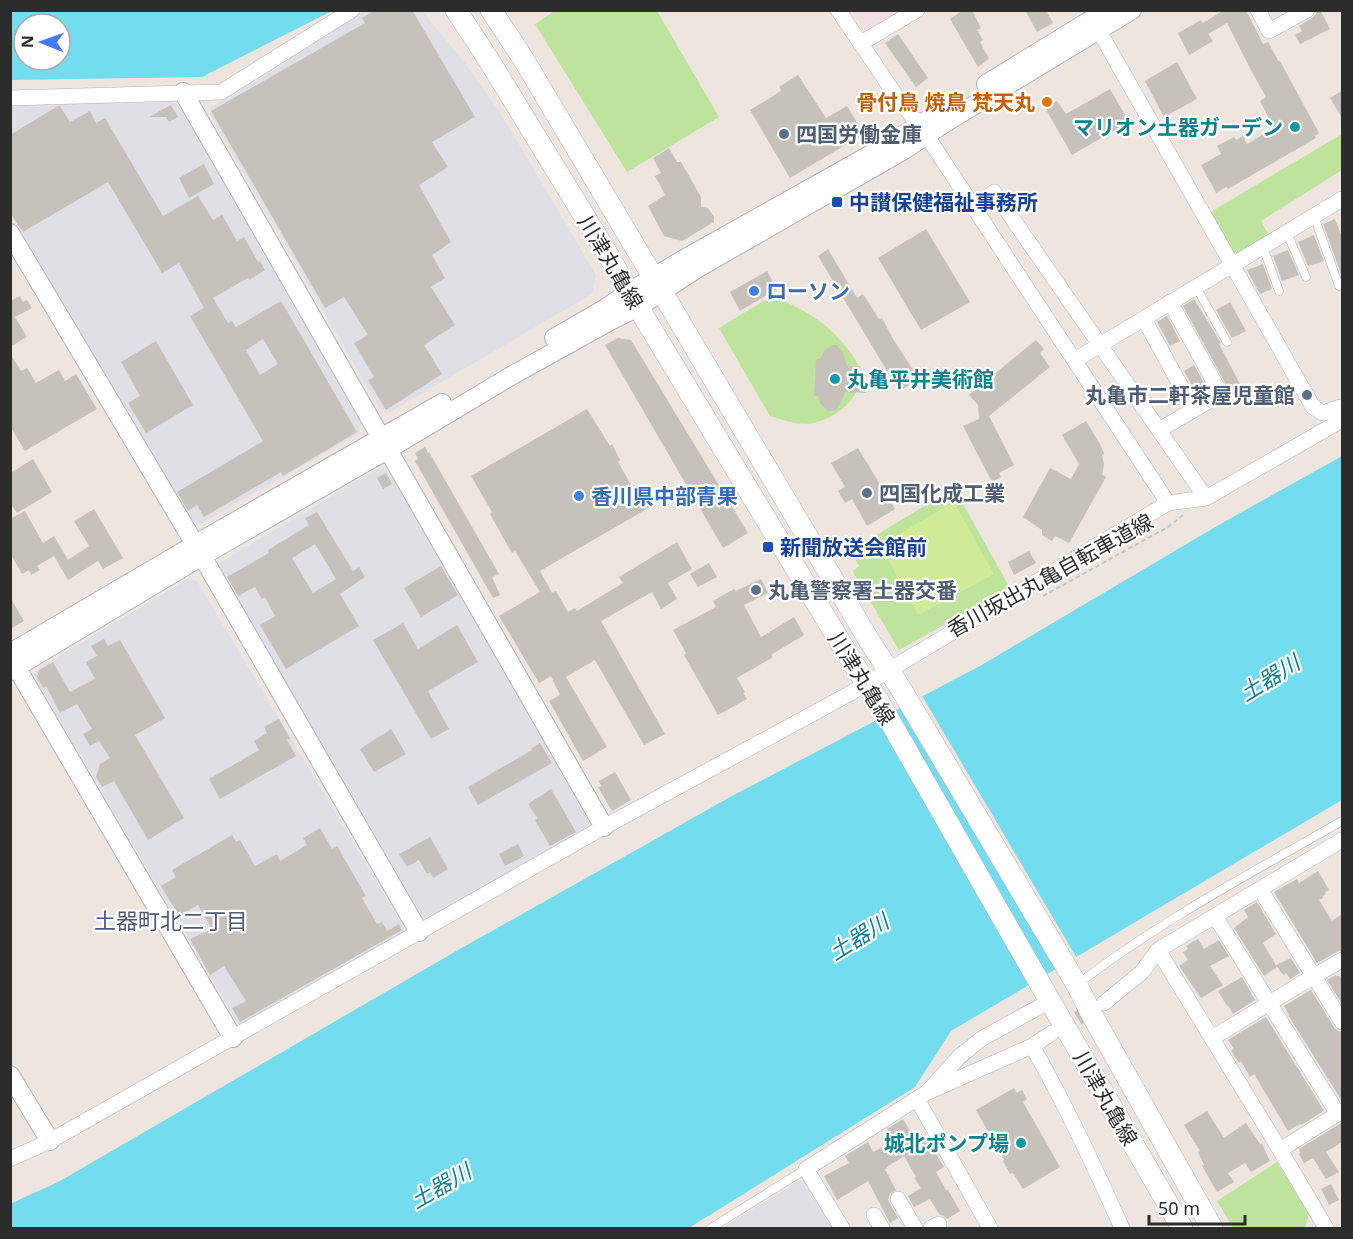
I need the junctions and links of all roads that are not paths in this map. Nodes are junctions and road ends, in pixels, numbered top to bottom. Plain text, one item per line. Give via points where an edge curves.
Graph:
1 (352, 10) edge
2 (456, 10) edge
3 (491, 10) edge
4 (838, 10) edge
5 (917, 10) edge
6 (1132, 10) edge
7 (1258, 10) edge
8 (1307, 10) edge
9 (1100, 20) edge
10 (861, 43) junction
11 (183, 92) junction
12 (10, 98) edge
13 (923, 130) junction
14 (1341, 204) edge
15 (973, 207) junction
16 (1314, 216) junction
17 (10, 233) edge
18 (1287, 233) junction
19 (1263, 247) junction
20 (1232, 266) junction
21 (1305, 278) dead end
22 (658, 284) junction
23 (1339, 286) dead end
24 (1196, 287) junction
25 (1063, 291) junction
26 (1279, 291) dead end
27 (634, 299) junction
28 (1170, 302) junction
29 (1039, 306) junction
30 (1144, 319) junction
31 (1227, 342) dead end
32 (1100, 345) junction
33 (1075, 360) junction
34 (1342, 407) edge
35 (1194, 410) junction
36 (1342, 420) edge
37 (1159, 430) junction
38 (384, 444) junction
39 (1206, 498) junction
40 (1168, 503) junction
41 (198, 550) junction
42 (12, 662) edge
43 (889, 669) junction
44 (867, 684) junction
45 (1342, 821) edge
46 (604, 827) junction
47 (1342, 840) edge
48 (1260, 889) junction
49 (1215, 916) junction
50 (419, 932) junction
51 (1158, 950) junction
52 (1342, 960) edge
53 (1314, 976) junction
54 (1077, 985) junction
55 (1050, 1001) junction
56 (1104, 1003) tunnel mouth
57 (1269, 1003) junction
58 (1342, 1022) edge
59 (1052, 1034) tunnel mouth
60 (233, 1038) junction
61 (1212, 1038) junction
62 (1032, 1046) junction
63 (10, 1075) edge
64 (922, 1096) junction
65 (1340, 1113) edge
66 (50, 1141) junction
67 (1280, 1150) junction
68 (10, 1159) edge
69 (806, 1169) junction
70 (898, 1199) dead end
71 (874, 1215) dead end
72 (711, 1228) edge
73 (842, 1228) edge
74 (882, 1228) edge
75 (915, 1228) edge
76 (990, 1228) edge
77 (1122, 1228) edge
78 (1182, 1228) edge
79 (1212, 1228) edge
80 (1326, 1228) edge

1 - 11 street via 221,92
2 - 27 main road, 川津丸亀線
3 - 22 main road, 川津丸亀線
4 - 10 street
5 - 10 street
6 - 9 street
7 - 8 street via 1269,31
9 - 13 street
9 - 20 street
10 - 13 street
11 - 12 street
11 - 38 street
13 - 15 street
13 - 22 street via 882,148
14 - 16 street
15 - 25 street via 994,192
15 - 29 street
16 - 18 street
16 - 23 lane
17 - 41 street
18 - 19 street
18 - 21 lane
19 - 20 street
19 - 26 lane
20 - 24 street
20 - 34 street via 1312,407 1323,412
22 - 27 street
22 - 43 main road, 川津丸亀線
24 - 28 street
24 - 31 lane
25 - 29 street
25 - 32 street
27 - 38 street via 612,320
27 - 44 main road, 川津丸亀線
28 - 30 street
28 - 35 street via 1221,394
29 - 33 street
30 - 32 street
30 - 35 street
32 - 33 street
32 - 37 street
33 - 40 street
35 - 37 street
36 - 39 street
37 - 39 street
38 - 41 street
38 - 46 street
39 - 40 street
40 - 43 street
41 - 42 street
41 - 50 street
42 - 60 street
43 - 44 street
43 - 54 main road, 川津丸亀線
44 - 46 street
44 - 55 main road, 川津丸亀線
45 - 54 lane via 1125,948
46 - 50 street
47 - 48 street
48 - 49 street
48 - 53 street
49 - 51 street
49 - 57 street
50 - 60 street
51 - 56 street via 1142,972
51 - 61 street
52 - 53 street
53 - 57 street
53 - 58 street
54 - 79 main road, 川津丸亀線
55 - 64 street via 981,1039
55 - 78 main road, 川津丸亀線
57 - 61 street
57 - 65 street
59 - 62 street
60 - 66 street
61 - 67 street
62 - 64 street
62 - 77 street
63 - 66 street
64 - 69 street
64 - 76 street
65 - 67 street
66 - 68 street
67 - 80 street
69 - 72 lane
69 - 73 street
70 - 75 street
71 - 74 street

